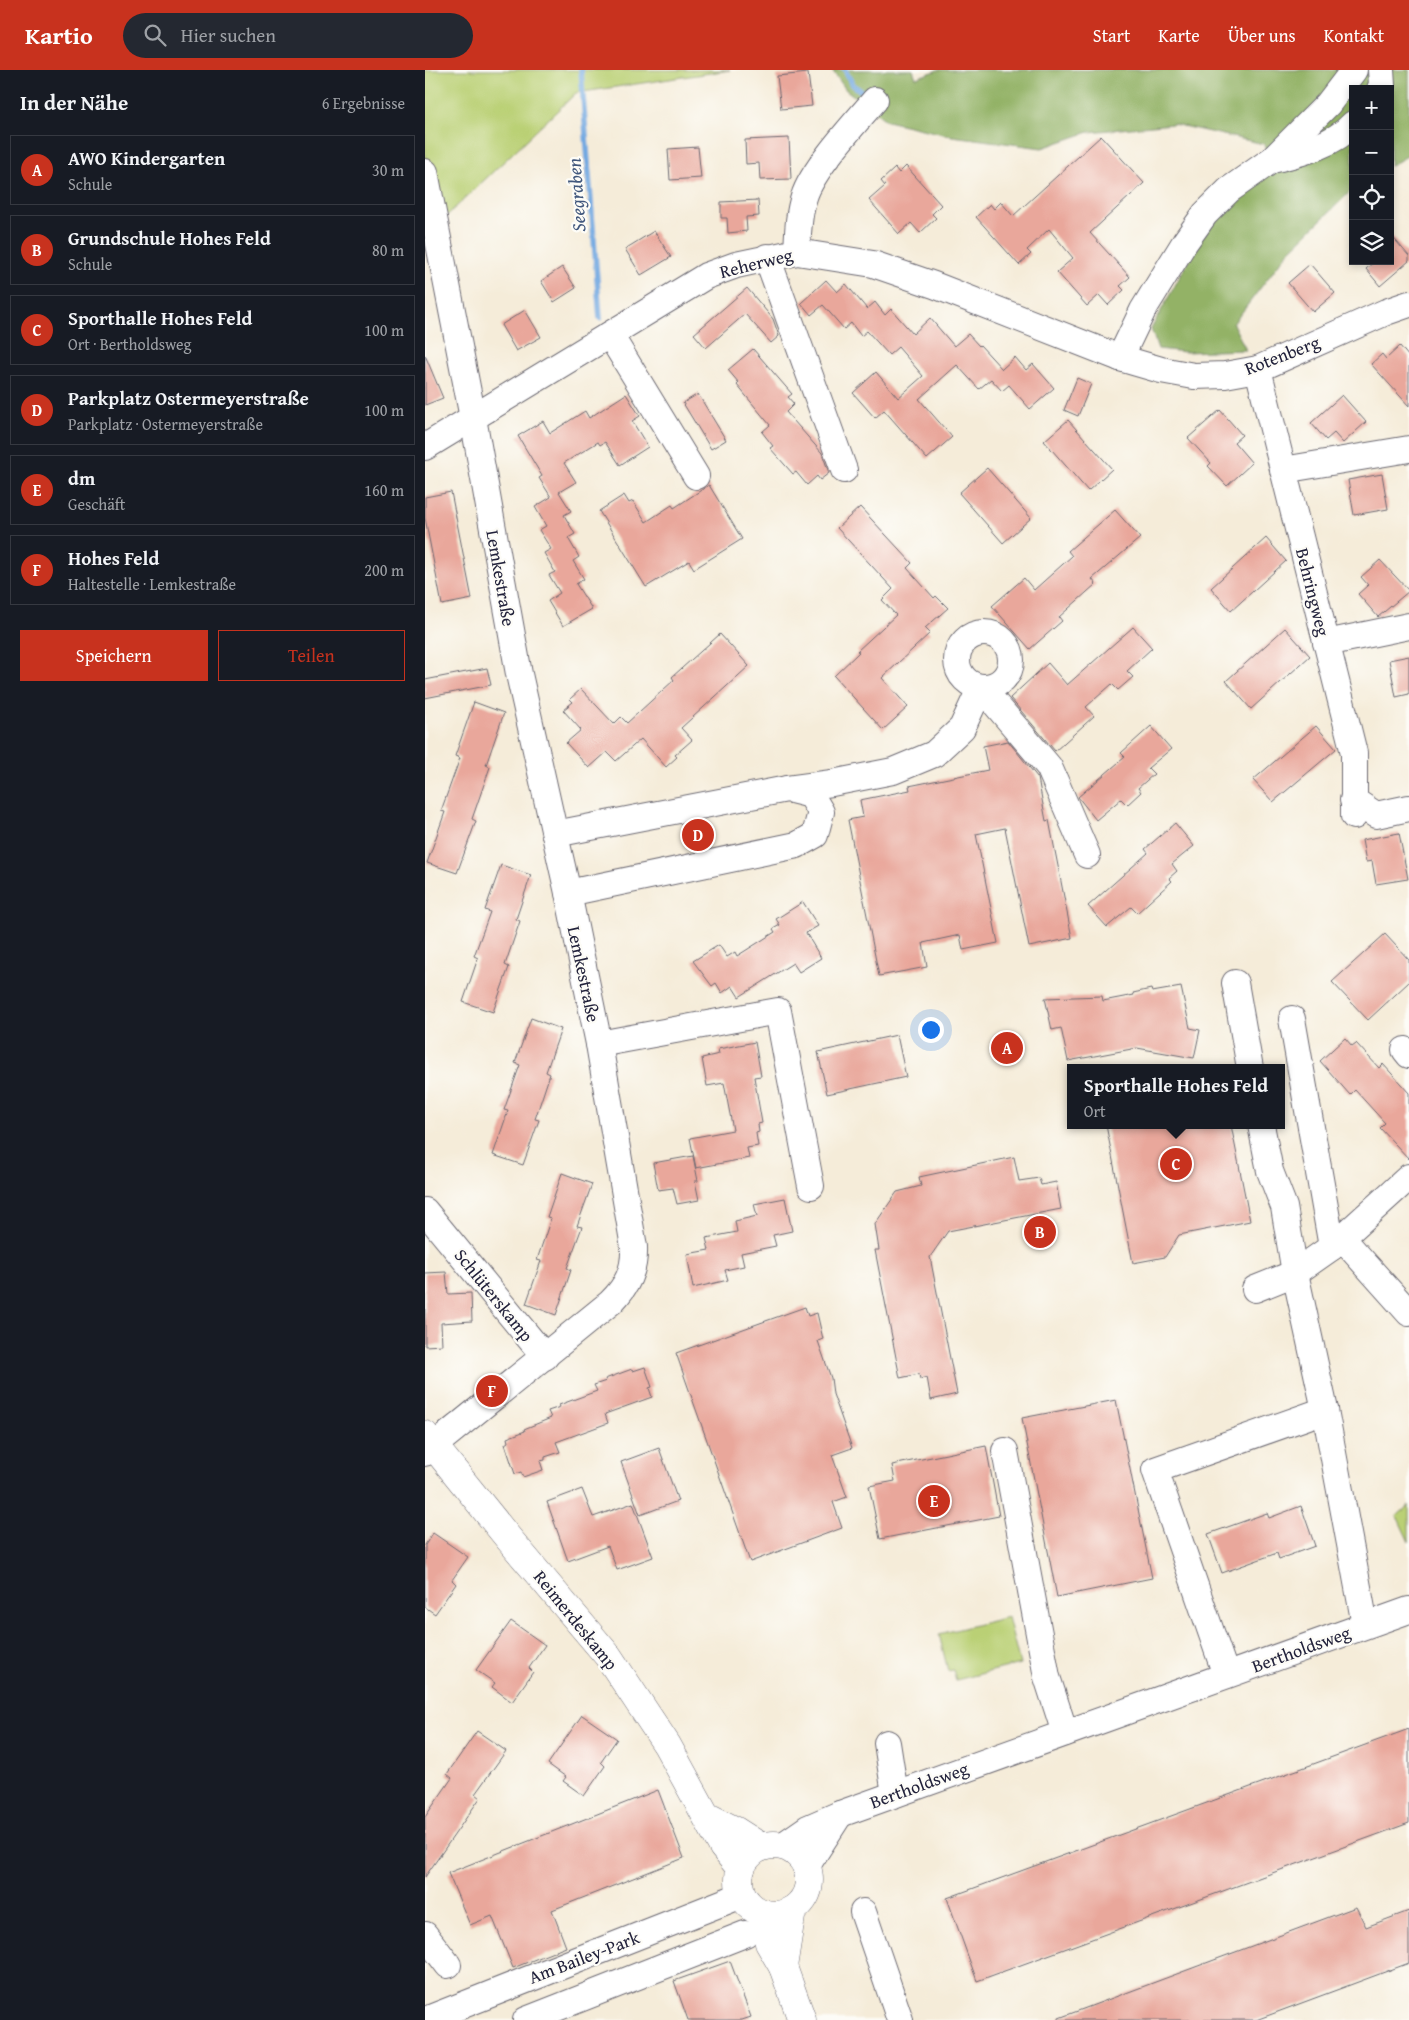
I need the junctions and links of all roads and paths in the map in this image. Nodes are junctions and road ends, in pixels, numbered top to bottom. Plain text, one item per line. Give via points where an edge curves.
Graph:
1 (1354, 70) edge
2 (1381, 70) edge
3 (1382, 85) edge
4 (875, 100) dead end
5 (1349, 128) edge
6 (1273, 159) junction
7 (425, 172) edge
8 (431, 229) edge
9 (797, 252) junction
10 (767, 257) junction
11 (1409, 304) edge
12 (610, 335) junction
13 (1120, 358) junction
14 (1258, 368) junction
15 (473, 418) junction
16 (425, 447) edge
17 (1409, 448) edge
18 (843, 470) dead end
19 (1283, 470) junction
20 (696, 476) dead end
21 (1409, 626) edge
22 (1327, 643) junction
23 (787, 789) junction
24 (1409, 808) edge
25 (555, 834) junction
26 (1087, 855) dead end
27 (568, 893) junction
28 (1235, 982) dead end
29 (1291, 1018) dead end
30 (599, 1044) junction
31 (1249, 1064) edge
32 (1262, 1129) edge
33 (1409, 1177) edge
34 (811, 1186) dead end
35 (425, 1210) edge
36 (1337, 1242) junction
37 (1295, 1273) junction
38 (1255, 1289) dead end
39 (1409, 1313) edge
40 (545, 1357) junction
41 (1325, 1410) junction
42 (428, 1445) edge
43 (1005, 1451) dead end
44 (1409, 1610) edge
45 (1365, 1626) junction
46 (1226, 1675) junction
47 (1065, 1733) junction
48 (887, 1743) dead end
49 (895, 1794) junction
50 (840, 1814) junction
51 (708, 1818) junction
52 (771, 1847) junction
53 (806, 1867) junction
54 (741, 1882) junction
55 (792, 1910) junction
56 (863, 1912) dead end
57 (763, 1913) junction
58 (425, 1934) edge
59 (745, 1934) dead end
60 (448, 1966) dead end
61 (783, 1967) junction
62 (471, 2011) edge
63 (425, 2020) edge
64 (526, 2020) edge
65 (803, 2020) edge
66 (901, 2020) edge

1 - 6 street via 1328,104
2 - 3 street
4 - 9 street via 819,168 804,196
5 - 6 street via 1321,144
6 - 13 street via 1229,190 1205,214 1143,310
7 - 8 street
8 - 15 street
9 - 10 street, Reherweg
9 - 13 street, Reherweg via 873,264
10 - 12 street, Reherweg via 706,276
10 - 18 street
11 - 14 street, Rotenberg
12 - 15 street, Reherweg
12 - 20 street
13 - 14 street, Rotenberg via 1194,376 1225,375
14 - 19 street, Behringweg
15 - 16 street, Reherweg
15 - 25 street, Lemkestraße via 517,666
17 - 19 street
19 - 22 street, Behringweg
21 - 22 street
22 - 24 street, Behringweg via 1354,753 1354,808 1376,815
23 - 25 street
23 - 26 street via 893,771 934,754 961,728 981,687 1049,767
23 - 27 street via 811,795 821,812 815,835 797,845
25 - 27 street, Lemkestraße
27 - 30 street, Lemkestraße
28 - 31 street
29 - 36 street
30 - 34 street via 778,1011
30 - 40 street, Lemkestraße via 634,1259 629,1280 618,1295
32 - 37 street, Bertholdsweg via 1270,1171 1284,1207
33 - 36 street
35 - 40 street, Schlüterskamp
36 - 37 street
36 - 39 street
37 - 38 street
37 - 41 street, Bertholdsweg
40 - 42 street, Lemkestraße
41 - 45 street, Bertholdsweg
41 - 46 street via 1155,1470
42 - 51 main road, Reimerdeskamp via 608,1656 667,1744
43 - 47 street via 1047,1677
44 - 45 street
45 - 46 street, Bertholdsweg
46 - 47 street, Bertholdsweg
47 - 49 street, Bertholdsweg
48 - 49 street
49 - 50 street, Bertholdsweg
50 - 52 street, Bertholdsweg
50 - 53 street
51 - 52 main road
51 - 54 main road, Reimerdeskamp
52 - 53 main road via 798,1854
52 - 54 main road via 749,1855
53 - 55 main road via 809,1875 807,1891
54 - 57 main road via 751,1906
54 - 62 street, Am Bailey-Park
55 - 57 main road via 777,1915
55 - 61 main road
56 - 66 street
57 - 61 main road via 769,1943
58 - 60 street
59 - 64 street
61 - 65 main road
62 - 63 street, Am Bailey-Park

